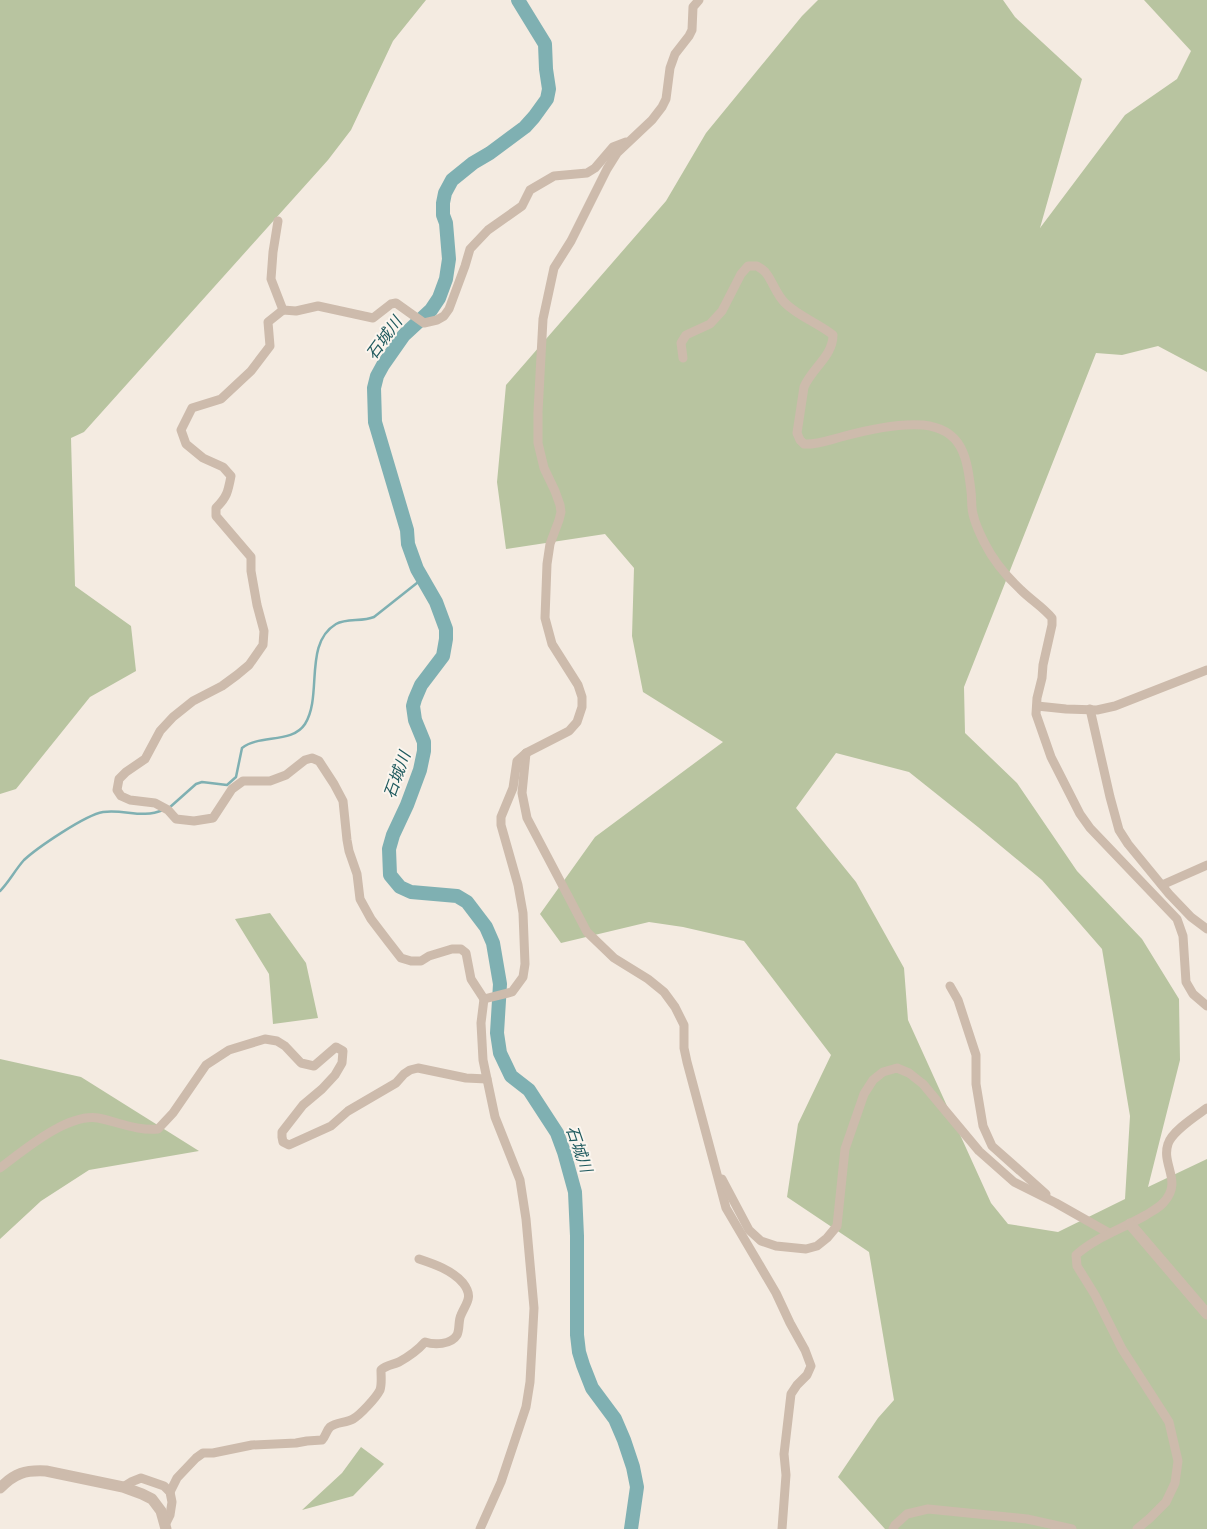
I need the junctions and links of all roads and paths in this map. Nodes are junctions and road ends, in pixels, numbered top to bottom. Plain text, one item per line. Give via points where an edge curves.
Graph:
1 (699, 0) edge
2 (629, 141) junction
3 (278, 221) dead end
4 (283, 310) junction
5 (683, 358) dead end
6 (1207, 670) edge
7 (1037, 706) junction
8 (1090, 709) junction
9 (526, 753) junction
10 (1207, 865) edge
11 (1162, 885) junction
12 (1207, 929) edge
13 (950, 986) dead end
14 (486, 999) junction
15 (1207, 1006) edge
16 (487, 1079) junction
17 (1207, 1108) edge
18 (715, 1165) junction
19 (0, 1168) edge
20 (1056, 1203) junction
21 (1130, 1224) junction
22 (1109, 1233) junction
23 (418, 1259) dead end
24 (1207, 1314) edge
25 (123, 1487) junction
26 (0, 1488) edge
27 (170, 1492) junction
28 (166, 1527) edge
29 (480, 1529) edge
30 (782, 1529) edge
31 (893, 1529) edge
32 (1072, 1529) edge
33 (1137, 1529) edge

1 - 2 street via 693,6 692,30 672,61 666,99 652,120
2 - 4 street via 613,147 587,173 554,176 530,190 522,206 488,230 470,250 449,309 437,320 424,323 396,303 373,318 318,306
2 - 9 street via 607,169 554,268 543,319 538,443 561,512 546,564 545,618 552,644 578,685 582,707 577,722 569,731
3 - 4 street via 271,279
4 - 14 street via 268,322 270,346 251,371 220,399 192,408 181,430 186,444 231,476 229,490 216,508 216,516 251,558 264,644 237,675 173,717 160,731 145,759 119,779 117,790 130,800 155,803 176,819 194,822 213,818 232,788 243,781 270,781 286,775 305,760 319,761 342,801 360,899 371,919 401,958 421,960 461,949 469,961 471,978
5 - 7 street via 681,343 686,335 710,324 722,312 741,274 748,266 757,266 766,272 786,304 833,335 831,349 804,387 797,433 804,444 908,425 938,428 954,437 965,454 973,514 984,542 1001,568 1052,618
6 - 8 street via 1115,706
7 - 8 street
7 - 15 street via 1036,714 1051,757 1080,814 1177,918 1183,936 1186,982 1193,994
8 - 11 street via 1119,830
9 - 14 street via 517,761 512,788 501,816 523,913 523,977 512,992
9 - 18 street via 522,793 527,818 587,932 614,958 664,992 684,1026 687,1062
10 - 11 street
11 - 12 street via 1191,917
13 - 20 street via 958,1000 976,1055 976,1084 983,1126 992,1146
14 - 16 street via 481,1023
16 - 19 street via 418,1068 410,1070 396,1084 348,1111 331,1126 289,1145 283,1142 282,1132 303,1105 335,1075 342,1063 343,1051 336,1047 314,1066 301,1063 277,1041 265,1040 229,1050 206,1065 173,1114 158,1129 84,1118 52,1131
16 - 29 street via 495,1117 520,1180 534,1308 526,1407 501,1482
17 - 21 street via 1174,1134 1168,1143 1172,1191 1160,1207
18 - 20 street via 749,1230 760,1240 776,1246 806,1249 817,1246 837,1226 845,1149 864,1094 883,1072 897,1068 923,1084 979,1151 1014,1182
18 - 30 street via 726,1208 776,1293 811,1366 791,1394 784,1454 786,1475
20 - 22 street
21 - 22 street
21 - 24 street
22 - 33 street via 1076,1255 1077,1266 1122,1349 1169,1422 1178,1461 1175,1483 1166,1502
23 - 27 street via 455,1275 468,1292 468,1302 453,1340 424,1342 419,1349 386,1366 381,1370 382,1382 372,1400 352,1420 328,1429 322,1440 252,1445 203,1454 177,1478
25 - 26 street via 33,1470 19,1473
25 - 27 street via 142,1478 164,1486
25 - 28 street via 152,1499 161,1511
27 - 28 street via 172,1502
31 - 32 street via 907,1514 928,1509 1027,1518

